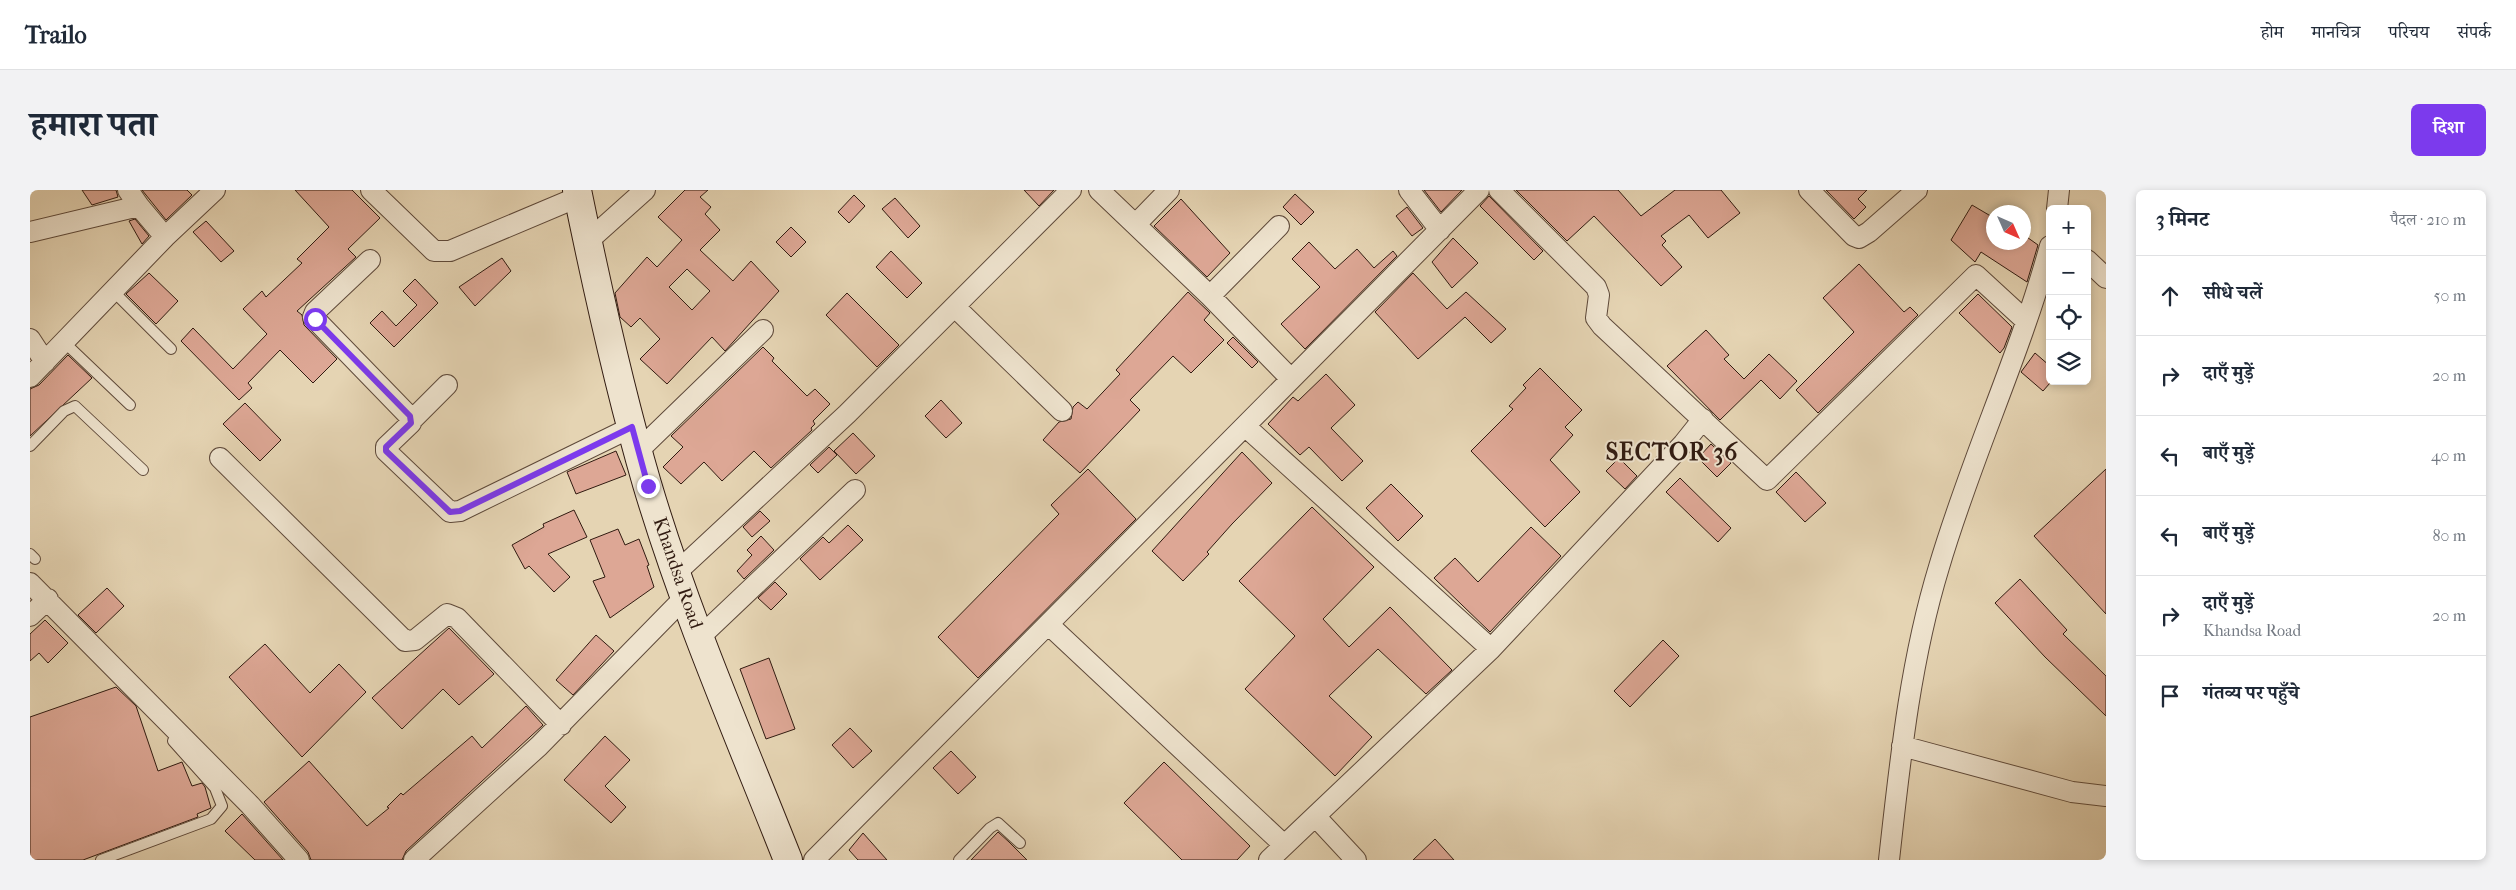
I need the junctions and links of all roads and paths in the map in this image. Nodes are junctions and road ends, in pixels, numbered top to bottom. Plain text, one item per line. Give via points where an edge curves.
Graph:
1 (215, 190) edge
2 (371, 190) edge
3 (645, 190) edge
4 (1071, 190) edge
5 (1099, 190) edge
6 (1169, 190) edge
7 (1409, 190) edge
8 (1479, 190) edge
9 (1499, 190) edge
10 (1809, 190) edge
11 (1917, 190) edge
12 (2059, 190) edge
13 (578, 194) edge
14 (134, 198) edge
15 (2057, 205) edge
16 (1136, 224) junction
17 (1279, 226) dead end
18 (1440, 230) junction
19 (30, 232) edge
20 (165, 237) junction
21 (587, 242) junction
22 (2049, 250) edge
23 (370, 260) dead end
24 (2091, 264) edge
25 (2106, 278) edge
26 (114, 291) junction
27 (1210, 296) junction
28 (955, 307) junction
29 (2026, 321) junction
30 (763, 330) dead end
31 (30, 338) edge
32 (64, 342) junction
33 (170, 349) dead end
34 (45, 362) junction
35 (30, 377) edge
36 (1291, 379) junction
37 (447, 385) dead end
38 (130, 405) dead end
39 (1062, 411) dead end
40 (1703, 419) junction
41 (412, 420) junction
42 (1245, 426) junction
43 (635, 439) junction
44 (30, 446) edge
45 (220, 458) dead end
46 (144, 470) dead end
47 (855, 490) dead end
48 (30, 583) edge
49 (681, 584) junction
50 (48, 599) junction
51 (30, 616) edge
52 (1048, 624) junction
53 (700, 637) junction
54 (1491, 649) junction
55 (561, 725) junction
56 (161, 727) dead end
57 (1902, 746) junction
58 (2106, 796) edge
59 (1316, 817) junction
60 (1020, 844) dead end
61 (1284, 846) junction
62 (101, 860) edge
63 (299, 860) edge
64 (414, 860) edge
65 (788, 860) edge
66 (814, 860) edge
67 (960, 860) edge
68 (1269, 860) edge
69 (1356, 860) edge
70 (1889, 860) edge

1 - 20 street
2 - 13 street via 434,251 442,252
3 - 21 street
4 - 28 street
5 - 16 street
6 - 16 street
7 - 18 street
8 - 18 street
9 - 40 street via 1596,287 1599,294 1596,318 1602,326
10 - 11 street via 1859,238
12 - 15 street
13 - 21 street, Khandsa Road
14 - 19 street
14 - 20 street
16 - 27 street
17 - 27 street
18 - 36 street
20 - 26 street
21 - 43 street, Khandsa Road
22 - 29 street
23 - 41 street via 315,312 314,317
24 - 25 street
26 - 32 street
26 - 33 lane
27 - 36 street
28 - 39 street
28 - 49 street
29 - 40 street via 1976,275 1766,480
29 - 57 street via 1938,567 1914,667
30 - 43 street
31 - 34 street
32 - 34 street
32 - 38 lane
34 - 35 street
36 - 42 street
37 - 41 street
40 - 54 street
41 - 43 street via 386,447 386,451 450,512 460,511
42 - 52 street
42 - 54 street
43 - 49 street, Khandsa Road
44 - 46 lane via 64,411 76,406
45 - 55 street via 404,641 415,640 440,618 452,615
47 - 53 street
48 - 50 street
49 - 53 street, Khandsa Road
49 - 55 street
50 - 51 street
50 - 63 street via 250,804
52 - 61 street
52 - 66 street
53 - 65 street, Khandsa Road
54 - 59 street
55 - 64 street
56 - 62 lane via 215,788 222,806 211,819
57 - 58 street via 2072,792
57 - 70 street
59 - 61 street
59 - 69 street
60 - 67 lane via 998,823
61 - 68 street

